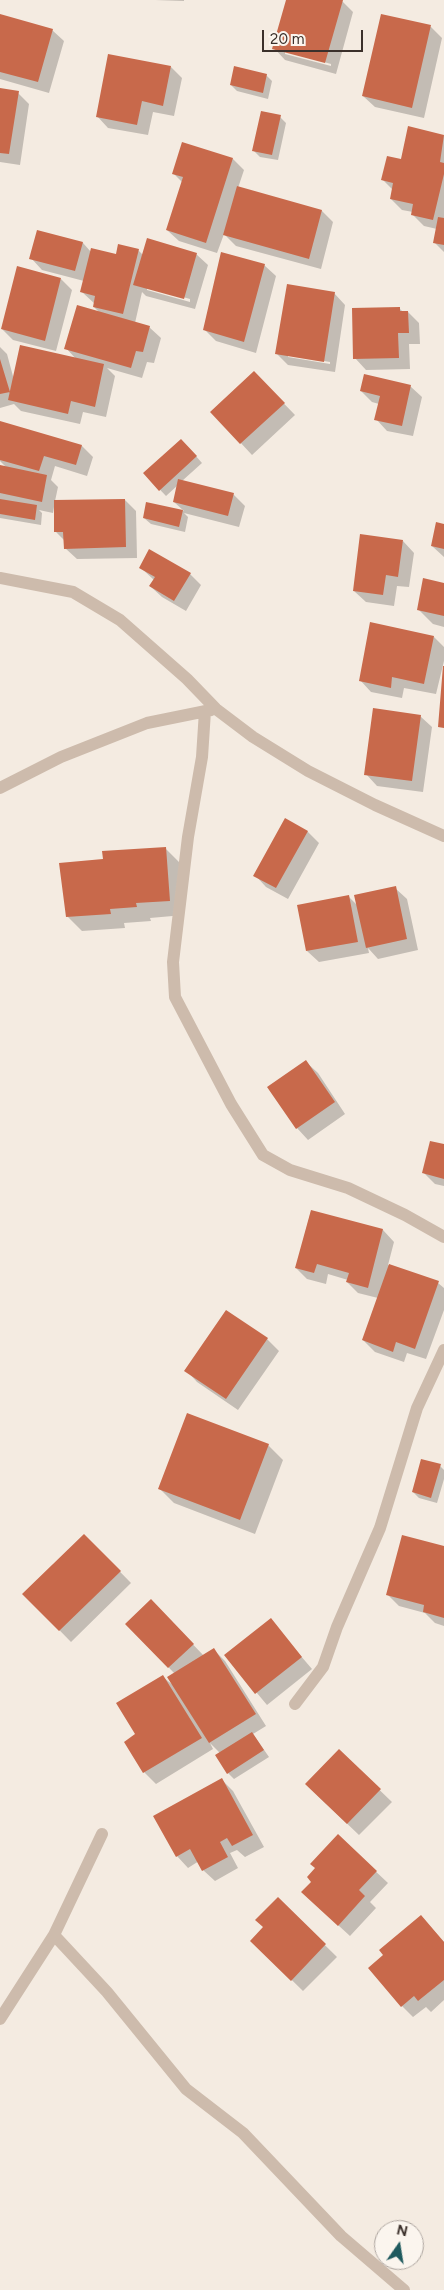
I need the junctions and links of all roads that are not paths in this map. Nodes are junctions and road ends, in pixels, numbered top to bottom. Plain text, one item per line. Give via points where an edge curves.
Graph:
1 (0, 578) edge
2 (210, 710) junction
3 (0, 788) edge
4 (444, 836) edge
5 (444, 1237) edge
6 (444, 1350) edge
7 (295, 1704) dead end
8 (102, 1834) dead end
9 (54, 1935) junction
10 (0, 2019) edge
11 (404, 2290) edge

1 - 2 street via 73,592 120,620 187,680
2 - 3 street via 147,723 61,757
2 - 4 street via 308,771
2 - 5 street via 188,837 173,962 175,997 231,1104 263,1155 290,1170 356,1192
6 - 7 street via 417,1408 380,1528 337,1627 324,1667
8 - 9 street
9 - 10 street
9 - 11 street via 107,1992 186,2089 244,2133 341,2236

